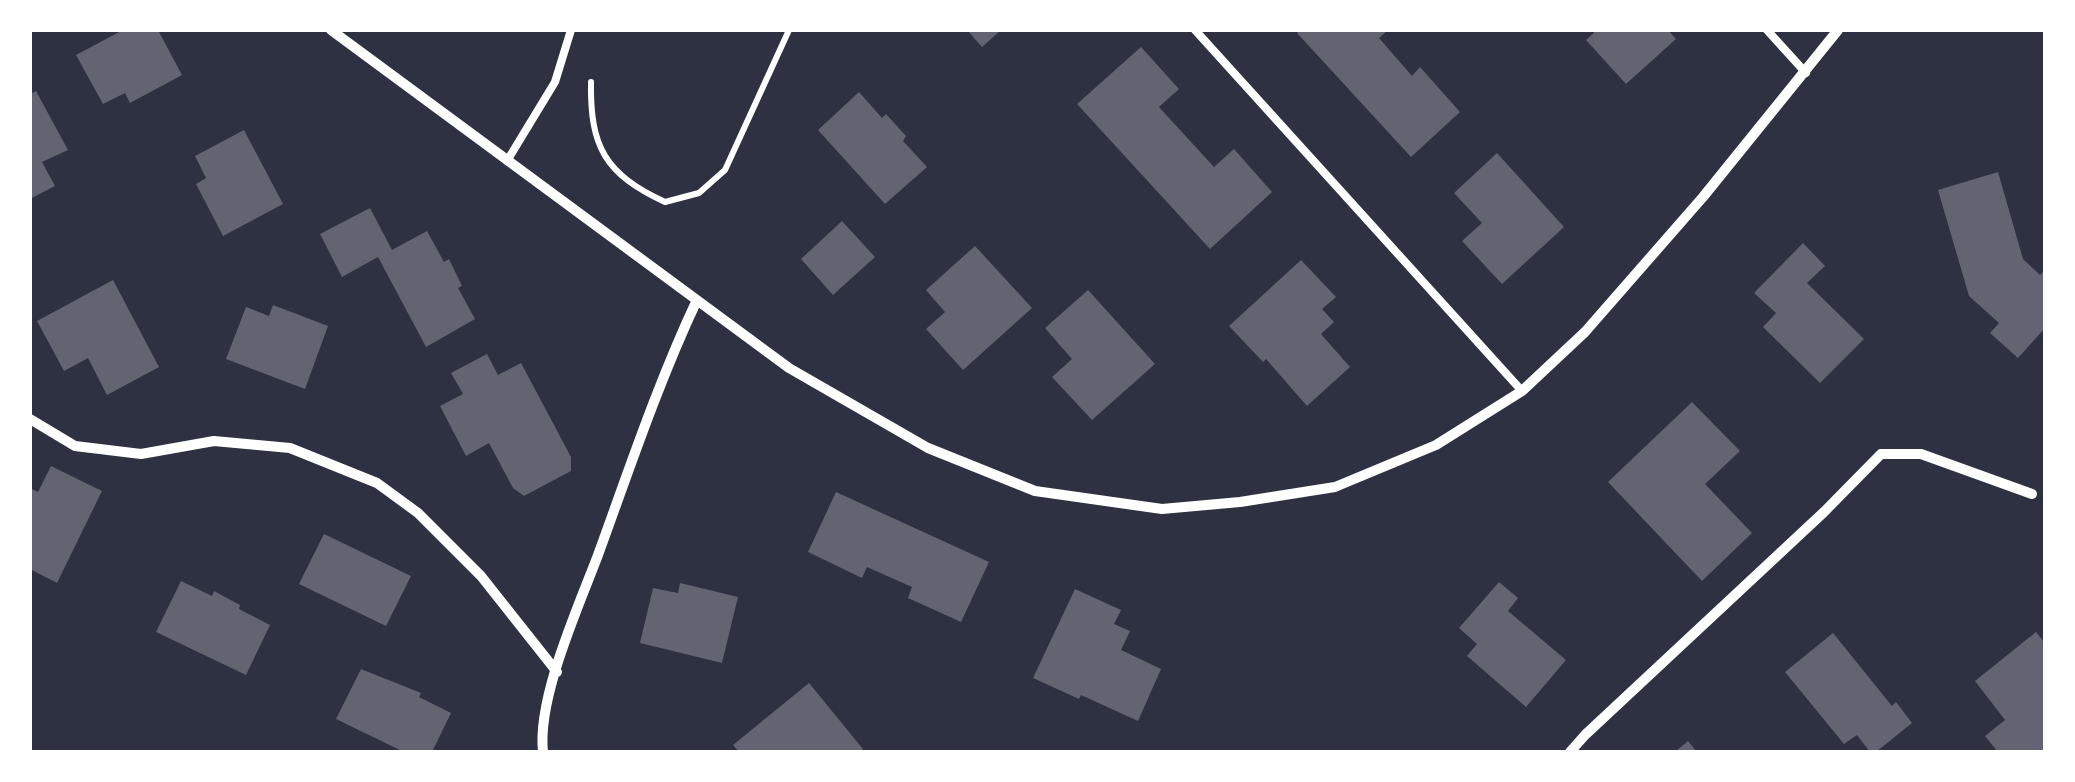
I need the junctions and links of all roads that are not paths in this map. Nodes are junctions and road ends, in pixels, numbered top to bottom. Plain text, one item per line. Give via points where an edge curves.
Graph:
1 (331, 30) edge
2 (571, 30) edge
3 (1195, 30) edge
4 (1767, 30) edge
5 (1838, 30) edge
6 (1806, 73) junction
7 (508, 161) junction
8 (697, 300) junction
9 (1522, 390) junction
10 (30, 419) edge
11 (2032, 494) dead end
12 (557, 672) junction
13 (543, 752) edge
14 (1570, 752) edge

1 - 7 street
2 - 7 lane via 555,82
3 - 9 lane
4 - 6 lane
5 - 6 street
6 - 9 street via 1584,332
7 - 8 street
8 - 9 street via 788,368 928,448 1035,491 1162,509 1335,487 1436,445
8 - 12 street via 671,354
10 - 12 street via 75,446 141,454 214,441 290,448 377,482 481,576
11 - 14 street via 1920,454 1880,454
12 - 13 street via 541,732

